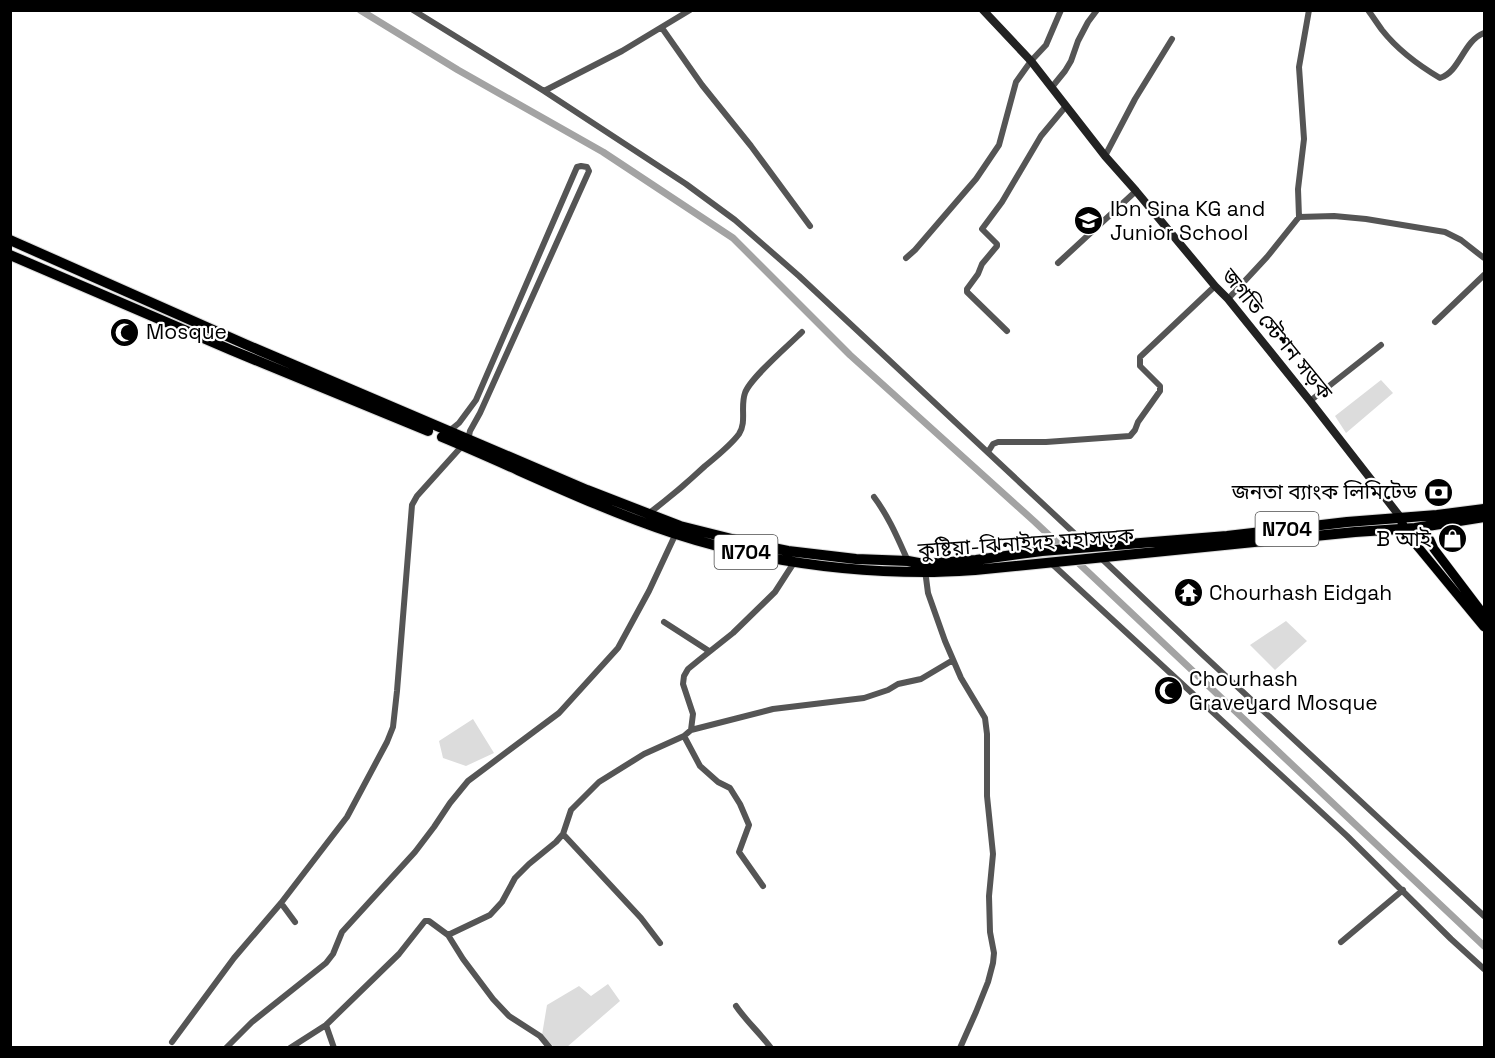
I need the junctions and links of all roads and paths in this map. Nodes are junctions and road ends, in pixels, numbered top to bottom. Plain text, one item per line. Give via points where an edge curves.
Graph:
1 (413, 10) edge
2 (690, 10) edge
3 (983, 10) edge
4 (1061, 10) edge
5 (1097, 10) edge
6 (1309, 10) edge
7 (1368, 10) edge
8 (662, 28) junction
9 (1485, 33) edge
10 (1172, 39) dead end
11 (1031, 62) junction
12 (1052, 87) junction
13 (544, 91) junction
14 (1066, 106) junction
15 (1105, 156) junction
16 (1136, 191) junction
17 (1299, 217) junction
18 (810, 226) dead end
19 (10, 240) edge
20 (10, 255) edge
21 (906, 258) dead end
22 (1485, 258) edge
23 (1058, 263) dead end
24 (1485, 275) edge
25 (1215, 286) junction
26 (1228, 299) junction
27 (1435, 322) dead end
28 (1007, 331) dead end
29 (802, 332) dead end
30 (1381, 345) dead end
31 (1310, 401) junction
32 (457, 439) junction
33 (988, 452) junction
34 (874, 497) dead end
35 (1485, 509) edge
36 (648, 514) junction
37 (1485, 517) edge
38 (1435, 520) junction
39 (1402, 523) junction
40 (678, 530) junction
41 (1430, 540) junction
42 (1222, 541) junction
43 (1090, 547) junction
44 (1418, 547) junction
45 (798, 557) junction
46 (1096, 558) junction
47 (908, 561) junction
48 (1052, 562) junction
49 (925, 568) junction
50 (1485, 615) edge
51 (664, 622) dead end
52 (1485, 627) edge
53 (709, 651) junction
54 (953, 660) junction
55 (691, 729) junction
56 (684, 736) junction
57 (563, 834) junction
58 (763, 886) dead end
59 (1403, 890) junction
60 (281, 903) junction
61 (1485, 916) edge
62 (295, 922) dead end
63 (448, 935) junction
64 (1341, 942) dead end
65 (660, 943) dead end
66 (1485, 969) edge
67 (736, 1006) dead end
68 (326, 1025) junction
69 (172, 1042) dead end
70 (226, 1047) edge
71 (290, 1047) edge
72 (334, 1047) edge
73 (550, 1047) edge
74 (771, 1047) edge
75 (960, 1047) edge

1 - 13 street
2 - 8 street
3 - 11 street, জগতি স্টেশন সড়ক
4 - 11 street via 1046,45
5 - 12 street via 1071,61
6 - 17 street via 1299,67 1304,139
7 - 9 street via 1397,46 1440,78 1458,63 1477,36
8 - 13 street
8 - 18 street
10 - 15 street
11 - 12 street, জগতি স্টেশন সড়ক
11 - 21 street via 1016,82 999,145 976,179
12 - 14 street, জগতি স্টেশন সড়ক
13 - 33 street via 735,220
14 - 15 street, জগতি স্টেশন সড়ক
14 - 28 street via 1041,136 982,229 997,246 967,292
15 - 16 street, জগতি স্টেশন সড়ক
16 - 23 street
16 - 25 street, জগতি স্টেশন সড়ক
17 - 22 street via 1366,219 1445,232
17 - 26 street
19 - 32 highway, N704
20 - 32 highway, N704 via 231,350
24 - 27 street
25 - 26 street, জগতি স্টেশন সড়ক
25 - 33 street via 1140,357 1140,366 1160,386 1160,391 1130,436 998,442
26 - 31 street, জগতি স্টেশন সড়ক
29 - 36 street via 745,393 744,424 738,434
30 - 31 street
31 - 39 street, জগতি স্টেশন সড়ক
32 - 32 street via 459,423 476,400 577,167 587,167 589,171 480,413 470,431
32 - 36 highway, কুষ্টিয়া-ঝিনাইদহ মহাসড়ক / N704
32 - 40 highway, কুষ্টিয়া-ঝিনাইদহ মহাসড়ক / N704 via 585,500 643,523
32 - 60 street via 412,505 393,727 347,817
33 - 43 street
34 - 47 street via 893,526
35 - 38 highway, কুষ্টিয়া-ঝিনাইদহ মহাসড়ক / N704
36 - 40 highway, কুষ্টিয়া-ঝিনাইদহ মহাসড়ক / N704
37 - 38 highway, কুষ্টিয়া-ঝিনাইদহ মহাসড়ক / N704
38 - 39 highway, কুষ্টিয়া-ঝিনাইদহ মহাসড়ক / N704
38 - 41 main road
39 - 42 highway, কুষ্টিয়া-ঝিনাইদহ মহাসড়ক / N704 via 1347,522
39 - 44 main road
40 - 45 highway, কুষ্টিয়া-ঝিনাইদহ মহাসড়ক / N704
40 - 70 street via 618,648 559,713 468,781 415,852 342,932 326,963
41 - 44 main road
41 - 50 main road
42 - 43 highway, কুষ্টিয়া-ঝিনাইদহ মহাসড়ক / N704
42 - 46 highway, কুষ্টিয়া-ঝিনাইদহ মহাসড়ক / N704
43 - 46 street
43 - 49 highway, কুষ্টিয়া-ঝিনাইদহ মহাসড়ক / N704
44 - 52 main road
45 - 47 highway, কুষ্টিয়া-ঝিনাইদহ মহাসড়ক / N704
45 - 49 highway, কুষ্টিয়া-ঝিনাইদহ মহাসড়ক / N704 via 854,568
45 - 53 street via 775,592
46 - 48 highway, কুষ্টিয়া-ঝিনাইদহ মহাসড়ক / N704
46 - 61 street
47 - 49 highway, কুষ্টিয়া-ঝিনাইদহ মহাসড়ক / N704
48 - 49 highway, কুষ্টিয়া-ঝিনাইদহ মহাসড়ক / N704 via 975,570
48 - 59 street
49 - 54 street via 928,593
51 - 53 street
53 - 55 street via 684,676 693,714
54 - 55 street via 921,679 864,698 774,709
54 - 75 street via 986,718 987,796 993,854 989,896 993,963
55 - 56 street
56 - 57 street via 644,754 599,782 571,810
56 - 58 street via 700,766 729,788 740,804 749,825 739,852
57 - 63 street via 515,878 490,915
57 - 65 street
59 - 64 street
59 - 66 street
60 - 62 street
60 - 69 street via 234,958
63 - 68 street via 426,921 399,954
63 - 73 street via 503,1010
67 - 74 street
68 - 71 street
68 - 72 street

